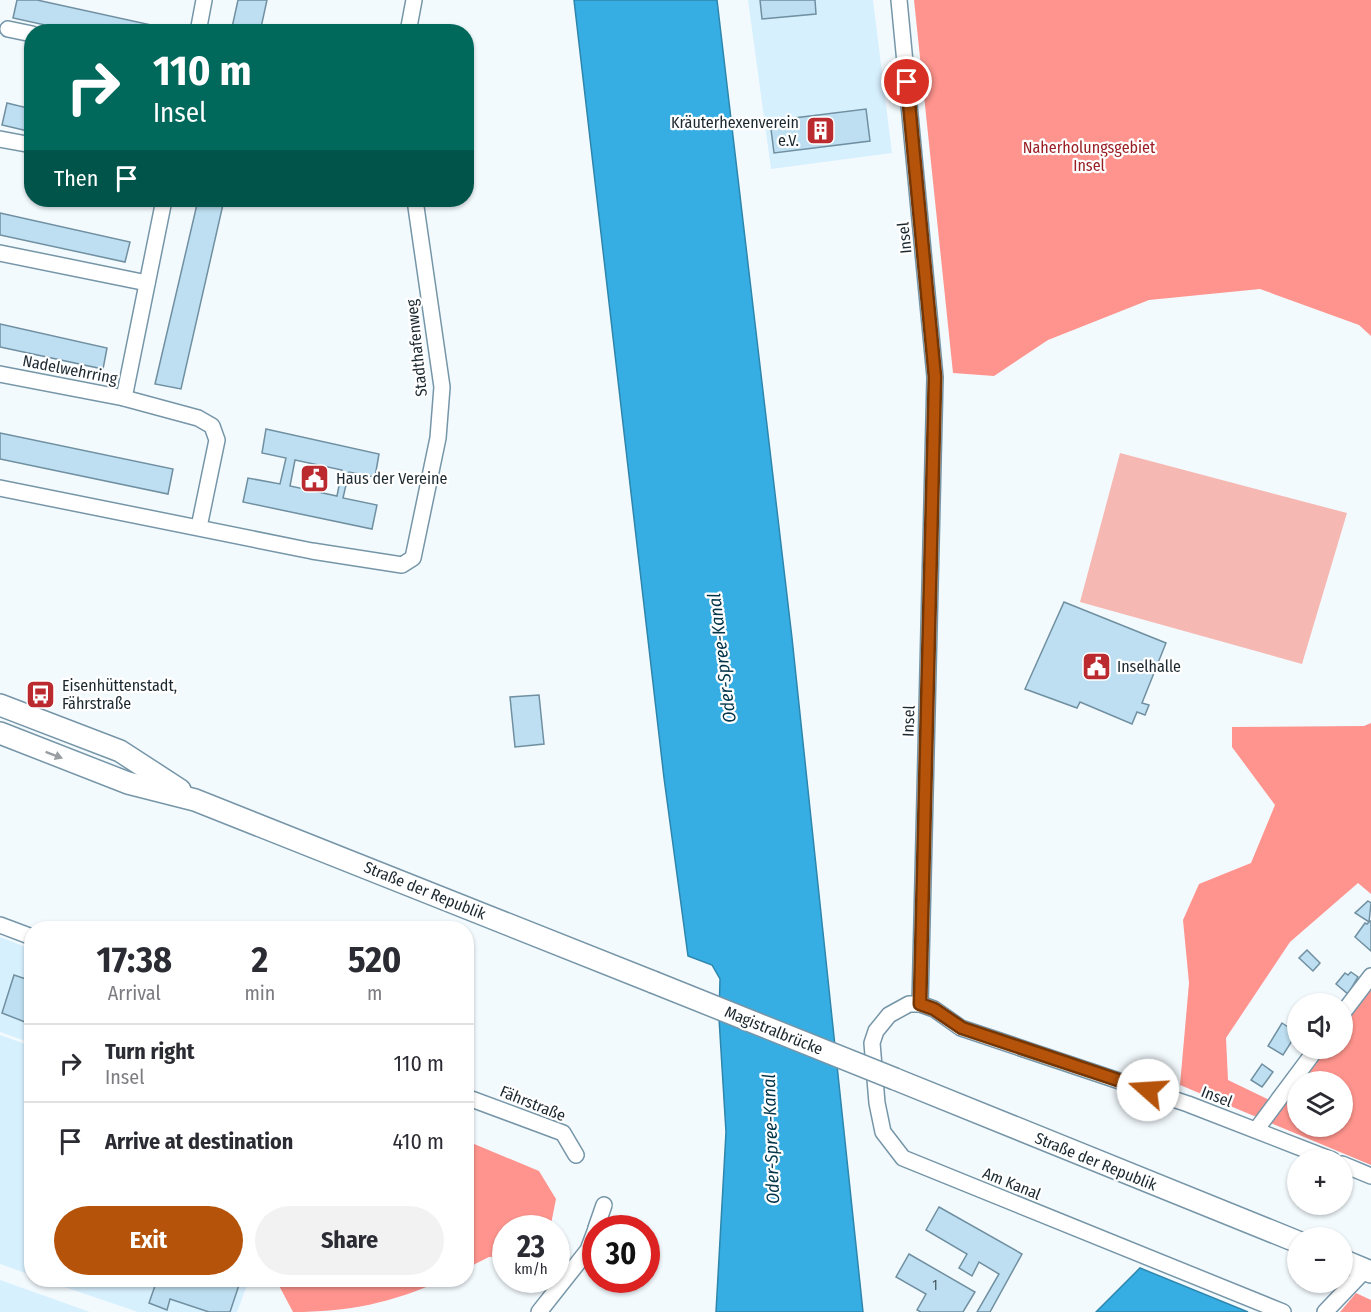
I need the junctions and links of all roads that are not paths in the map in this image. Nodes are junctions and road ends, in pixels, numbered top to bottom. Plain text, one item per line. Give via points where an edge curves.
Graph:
1 (204, 0) edge
2 (414, 0) edge
3 (899, 0) edge
4 (200, 24) edge
5 (410, 24) edge
6 (8, 29) dead end
7 (24, 32) edge
8 (0, 139) edge
9 (24, 144) edge
10 (163, 207) edge
11 (416, 207) edge
12 (0, 253) edge
13 (147, 283) junction
14 (0, 374) edge
15 (124, 398) junction
16 (0, 488) edge
17 (199, 527) junction
18 (0, 705) edge
19 (0, 733) edge
20 (195, 800) junction
21 (0, 925) edge
22 (24, 934) edge
23 (1371, 976) edge
24 (653, 982) joint
25 (1353, 1000) edge
26 (920, 1004) junction
27 (1309, 1059) edge
28 (895, 1079) joint
29 (474, 1100) edge
30 (1256, 1130) junction
31 (1304, 1149) edge
32 (576, 1155) dead end
33 (1353, 1169) edge
34 (1371, 1176) edge
35 (604, 1205) dead end
36 (601, 1215) edge
37 (1287, 1238) edge
38 (582, 1258) edge
39 (1353, 1265) edge
40 (1368, 1271) edge
41 (539, 1312) edge
42 (1283, 1312) edge
43 (1324, 1312) edge

1 - 4 street
2 - 5 street
3 - 26 street, Insel via 935,377
6 - 7 street
8 - 9 street
10 - 13 street, Nadelwehrring
11 - 17 street, Stadthafenweg via 442,387 438,438 413,558 402,565 312,552
12 - 13 street
13 - 15 street, Nadelwehrring
14 - 15 street, Nadelwehrring
15 - 17 street via 198,418 212,426 216,440
16 - 17 street, Stadthafenweg
18 - 20 main road, Straße der Republik via 120,751
19 -> 20 main road, Straße der Republik via 128,783
20 - 24 main road, Straße der Republik
21 - 22 street
23 - 25 street
24 - 28 main road, Magistralbrücke, bridge
26 - 30 street, Insel via 962,1028
26 - 42 street, Am Kanal via 909,1004 889,1015 872,1043 877,1103 884,1132 903,1158
27 - 30 street
28 - 37 main road, Straße der Republik
29 - 32 street, Fährstraße via 563,1133
30 - 31 street, Insel
33 - 34 street
35 - 36 street
38 - 41 street
39 - 40 main road
40 - 43 street

